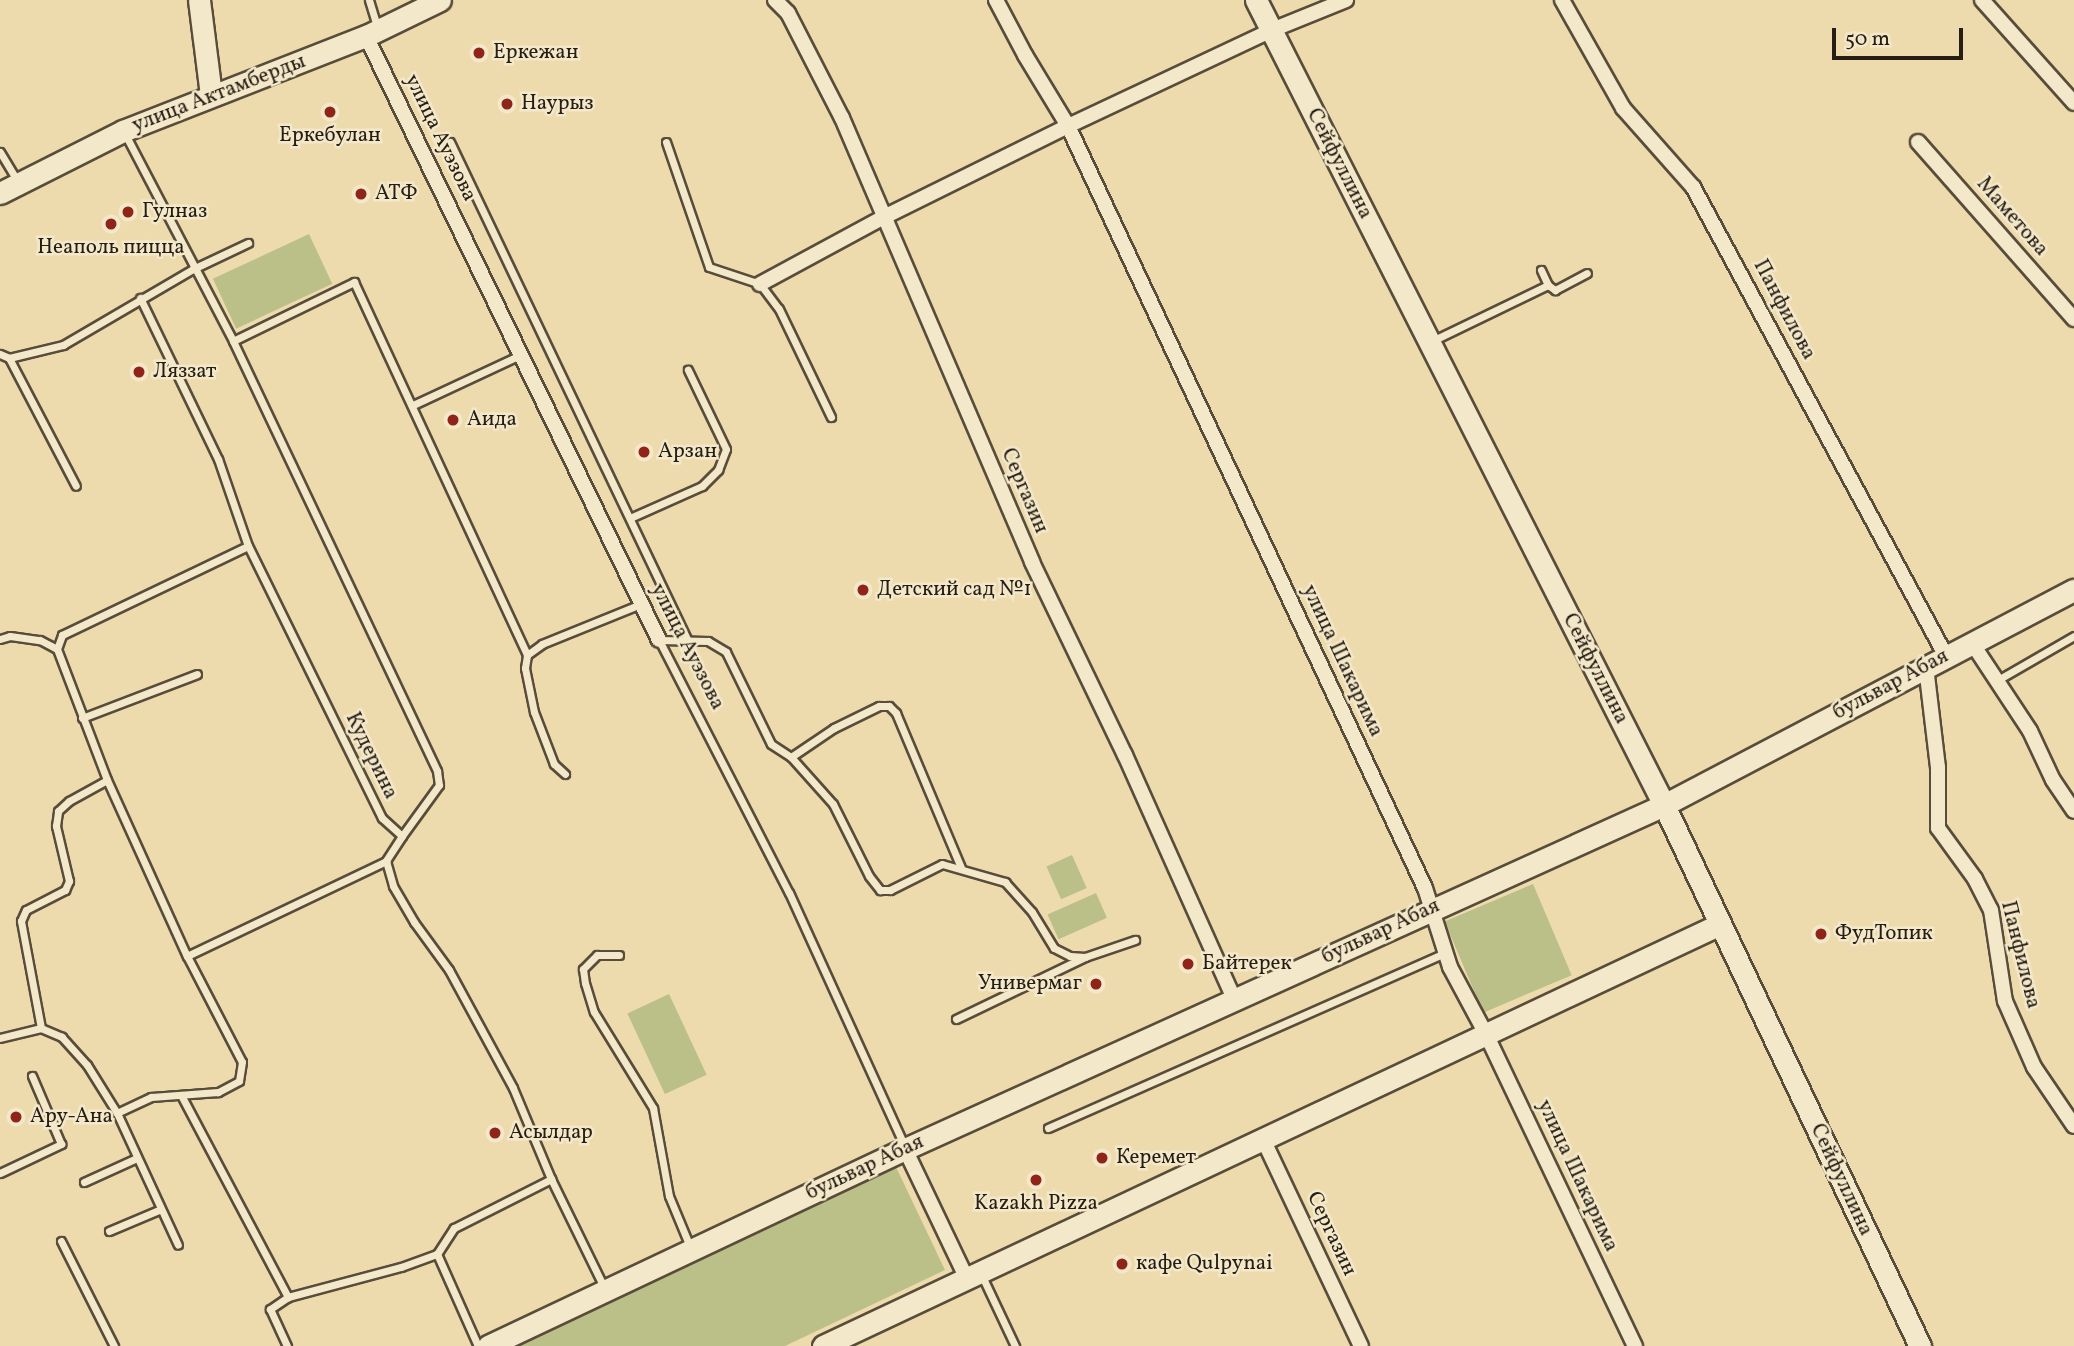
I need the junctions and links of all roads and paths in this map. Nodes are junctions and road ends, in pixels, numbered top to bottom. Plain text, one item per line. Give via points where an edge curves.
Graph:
1 (198, 0) edge
2 (369, 0) edge
3 (440, 0) edge
4 (775, 0) edge
5 (996, 0) edge
6 (1256, 0) edge
7 (1346, 0) edge
8 (1562, 0) edge
9 (1982, 0) edge
10 (1272, 30) junction
11 (373, 33) junction
12 (211, 95) junction
13 (2074, 103) edge
14 (1068, 126) junction
15 (123, 131) junction
16 (450, 142) dead end
17 (667, 142) dead end
18 (1918, 142) dead end
19 (0, 152) edge
20 (9, 188) edge
21 (884, 217) junction
22 (248, 243) dead end
23 (193, 269) junction
24 (1541, 271) dead end
25 (1587, 273) dead end
26 (760, 284) junction
27 (1548, 285) junction
28 (140, 298) junction
29 (2074, 319) edge
30 (233, 341) junction
31 (1430, 342) junction
32 (0, 354) edge
33 (522, 354) junction
34 (9, 358) junction
35 (688, 370) dead end
36 (413, 405) junction
37 (831, 417) dead end
38 (76, 486) dead end
39 (630, 519) junction
40 (247, 546) junction
41 (2074, 590) edge
42 (642, 604) junction
43 (2074, 636) edge
44 (0, 639) edge
45 (687, 639) junction
46 (659, 640) junction
47 (1972, 643) junction
48 (57, 649) junction
49 (527, 655) junction
50 (1946, 656) junction
51 (1926, 667) junction
52 (197, 674) dead end
53 (1995, 681) junction
54 (82, 718) junction
55 (791, 757) junction
56 (565, 774) dead end
57 (107, 779) junction
58 (1664, 805) junction
59 (2074, 811) edge
60 (402, 836) junction
61 (386, 862) junction
62 (961, 868) junction
63 (1430, 910) junction
64 (1720, 924) junction
65 (1135, 940) dead end
66 (1444, 953) junction
67 (619, 955) dead end
68 (187, 956) junction
69 (1085, 957) junction
70 (1234, 999) junction
71 (956, 1019) dead end
72 (41, 1028) junction
73 (1487, 1036) junction
74 (0, 1038) edge
75 (32, 1076) dead end
76 (181, 1095) junction
77 (117, 1113) junction
78 (2074, 1126) edge
79 (1048, 1128) dead end
80 (1263, 1139) junction
81 (905, 1149) junction
82 (137, 1158) junction
83 (0, 1173) edge
84 (551, 1179) junction
85 (84, 1182) dead end
86 (161, 1209) junction
87 (109, 1231) dead end
88 (61, 1241) dead end
89 (178, 1245) dead end
90 (691, 1250) junction
91 (437, 1254) junction
92 (974, 1276) junction
93 (605, 1290) junction
94 (288, 1297) junction
95 (114, 1346) edge
96 (287, 1346) edge
97 (478, 1346) edge
98 (488, 1346) edge
99 (823, 1346) edge
100 (1015, 1346) edge
101 (1361, 1346) edge
102 (1635, 1346) edge
103 (1920, 1346) edge

1 - 12 main road
2 - 11 lane
3 - 11 main road, улица Актамберды
4 - 21 street, Сергазин via 788,13 842,118
5 - 14 street, улица Шакарима
6 - 10 main road, Сейфуллина
7 - 10 street
8 - 50 street, Панфилова via 1623,108 1693,187
9 - 13 street
10 - 14 street
10 - 31 main road, Сейфуллина
11 - 12 main road, улица Актамберды
11 - 33 street, улица Ауэзова
12 - 15 main road, улица Актамберды
14 - 21 street
14 - 63 street, улица Шакарима via 1425,888
15 - 20 main road, улица Актамберды
15 - 23 lane, Кудерина
16 - 39 lane
17 - 26 lane via 709,267
18 - 29 street, Маметова
19 - 20 lane
21 - 26 street
21 - 70 street, Сергазин via 1032,562
22 - 23 lane
23 - 28 lane
23 - 30 lane, Кудерина
24 - 27 lane
25 - 27 lane via 1555,290
26 - 37 lane via 779,309
27 - 31 lane
28 - 34 lane via 63,345
28 - 40 lane, Кудерина via 218,459
30 - 36 lane via 354,282
30 - 60 lane, Кудерина via 438,771 439,785
31 - 58 main road, Сейфуллина
32 - 34 lane
33 - 36 lane
33 - 42 street, улица Ауэзова
34 - 38 lane
35 - 39 lane via 726,449 718,470 702,486
36 - 49 lane via 450,495
39 - 45 lane
40 - 48 lane via 62,635
40 - 60 lane, Кудерина via 382,818
41 - 47 main road, бульвар Абая
42 - 46 street, улица Ауэзова
42 - 49 lane via 542,644
43 - 53 lane
44 - 48 lane via 40,640
45 - 46 lane
45 - 55 lane via 708,641 726,652 771,744
46 - 81 lane, улица Ауэзова via 789,893
47 - 50 main road, бульвар Абая
47 - 53 street
48 - 54 lane
49 - 56 lane via 525,668 534,712 554,764
50 - 51 main road, бульвар Абая
51 - 58 main road, бульвар Абая
51 - 78 street, Панфилова via 1938,767 1938,828 1975,879 1990,910 2005,1001 2034,1067
52 - 54 lane
53 - 59 street via 2030,731
54 - 57 lane
55 - 62 lane via 833,804 880,890 890,890 942,864
55 - 62 lane via 834,728 879,706 889,706 896,713
57 - 68 lane
57 - 72 lane via 58,811 56,825 69,881 65,890 26,910 21,921
58 - 63 main road, бульвар Абая
58 - 64 main road, Сейфуллина
60 - 61 lane
61 - 68 lane
61 - 84 lane via 393,886 449,970 513,1088
62 - 69 lane via 1005,882 1032,912 1054,948
63 - 66 street, улица Шакарима
63 - 70 main road, бульвар Абая
64 - 73 main road
64 - 103 main road, Сейфуллина
65 - 69 lane
66 - 73 street, улица Шакарима
66 - 79 lane
67 - 90 lane via 597,955 583,969 585,983 594,1012 653,1108 669,1196
68 - 76 lane via 242,1062 239,1081 218,1091
69 - 71 lane
70 - 81 main road, бульвар Абая
72 - 74 lane
72 - 77 lane via 62,1037 87,1065
73 - 80 main road
73 - 102 street, улица Шакарима
75 - 83 lane via 61,1144
76 - 77 lane via 151,1097
76 - 94 lane
77 - 82 lane
80 - 92 main road
80 - 101 street, Сергазин
81 - 90 main road, бульвар Абая
81 - 92 street, улица Ауэзова
82 - 85 lane
82 - 86 lane
84 - 91 lane via 454,1228
84 - 93 lane
86 - 87 lane
86 - 89 lane
88 - 95 lane
90 - 93 main road, бульвар Абая
91 - 94 lane
91 - 97 lane
92 - 99 main road
92 - 100 lane
93 - 98 main road, бульвар Абая
94 - 96 lane via 270,1309

